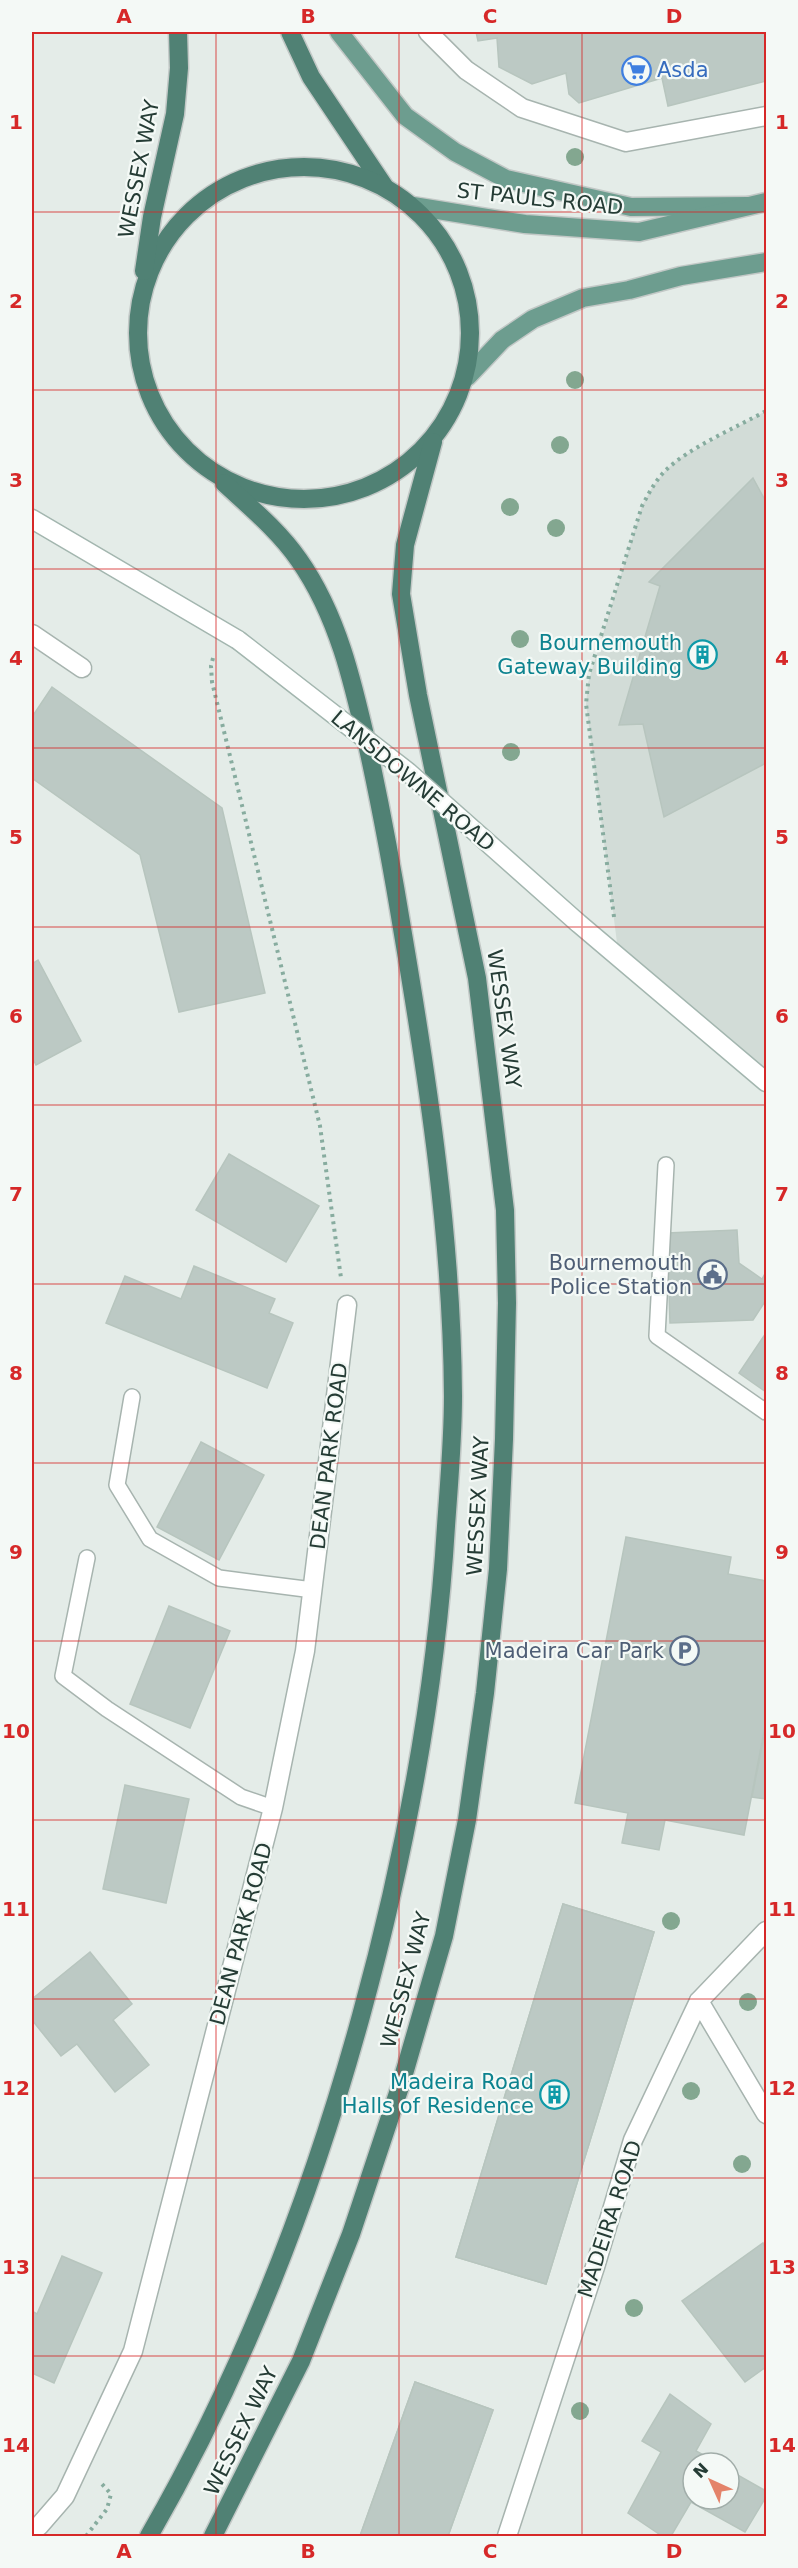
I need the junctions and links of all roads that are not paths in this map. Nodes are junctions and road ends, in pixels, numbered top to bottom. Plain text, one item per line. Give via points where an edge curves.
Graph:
1 (178, 32) edge
2 (290, 32) edge
3 (339, 32) edge
4 (428, 32) edge
5 (766, 116) edge
6 (384, 186) junction
7 (766, 202) edge
8 (413, 206) junction
9 (748, 206) junction
10 (766, 262) edge
11 (137, 314) junction
12 (467, 377) junction
13 (433, 442) junction
14 (224, 483) junction
15 (32, 519) edge
16 (32, 634) edge
17 (82, 668) dead end
18 (766, 1082) edge
19 (666, 1165) dead end
20 (347, 1305) road end
21 (132, 1397) dead end
22 (766, 1412) edge
23 (87, 1558) dead end
24 (313, 1590) junction
25 (273, 1808) junction
26 (766, 1932) edge
27 (699, 2001) junction
28 (766, 2114) edge
29 (32, 2528) edge
30 (149, 2536) edge
31 (213, 2536) edge
32 (507, 2536) edge

1 - 11 highway, WESSEX WAY via 175,114 152,217
2 - 6 highway via 310,77
3 - 9 main road via 405,116 455,152 506,179 632,207
4 - 5 street via 466,70 522,108 626,142
6 - 8 highway
6 - 11 highway via 333,168 279,168 227,185 183,218 152,262
7 - 9 main road, ST PAULS ROAD
8 - 9 main road, ST PAULS ROAD via 525,224 639,232
8 - 12 highway via 444,241 465,283 473,330
10 - 12 main road via 583,298 533,319 502,340
11 - 14 highway, WESSEX WAY via 138,364 155,412 184,453
12 - 13 highway via 454,411
13 - 14 highway via 400,468 361,487 316,498 270,496
13 - 31 highway, WESSEX WAY via 405,545 401,594 415,684 477,978 505,1210 504,1439 498,1569 487,1682 467,1820 444,1935 401,2084 351,2234 301,2361
14 - 30 highway, WESSEX WAY via 265,520 299,559 325,605 354,686 385,828 423,1055 448,1275 453,1401 443,1583 428,1715 387,1923 313,2177 262,2310
15 - 18 street, LANSDOWNE ROAD, bridge via 238,640 408,772
16 - 17 street
19 - 22 lane via 657,1336
20 - 24 street, DEAN PARK ROAD
21 - 24 lane via 117,1485 150,1539 219,1578
23 - 25 lane via 63,1676 241,1797
24 - 25 street, DEAN PARK ROAD via 305,1651
25 - 29 street, DEAN PARK ROAD via 132,2351 65,2496 39,2526
26 - 27 street, MADEIRA ROAD
27 - 28 street
27 - 32 street, MADEIRA ROAD via 633,2140

